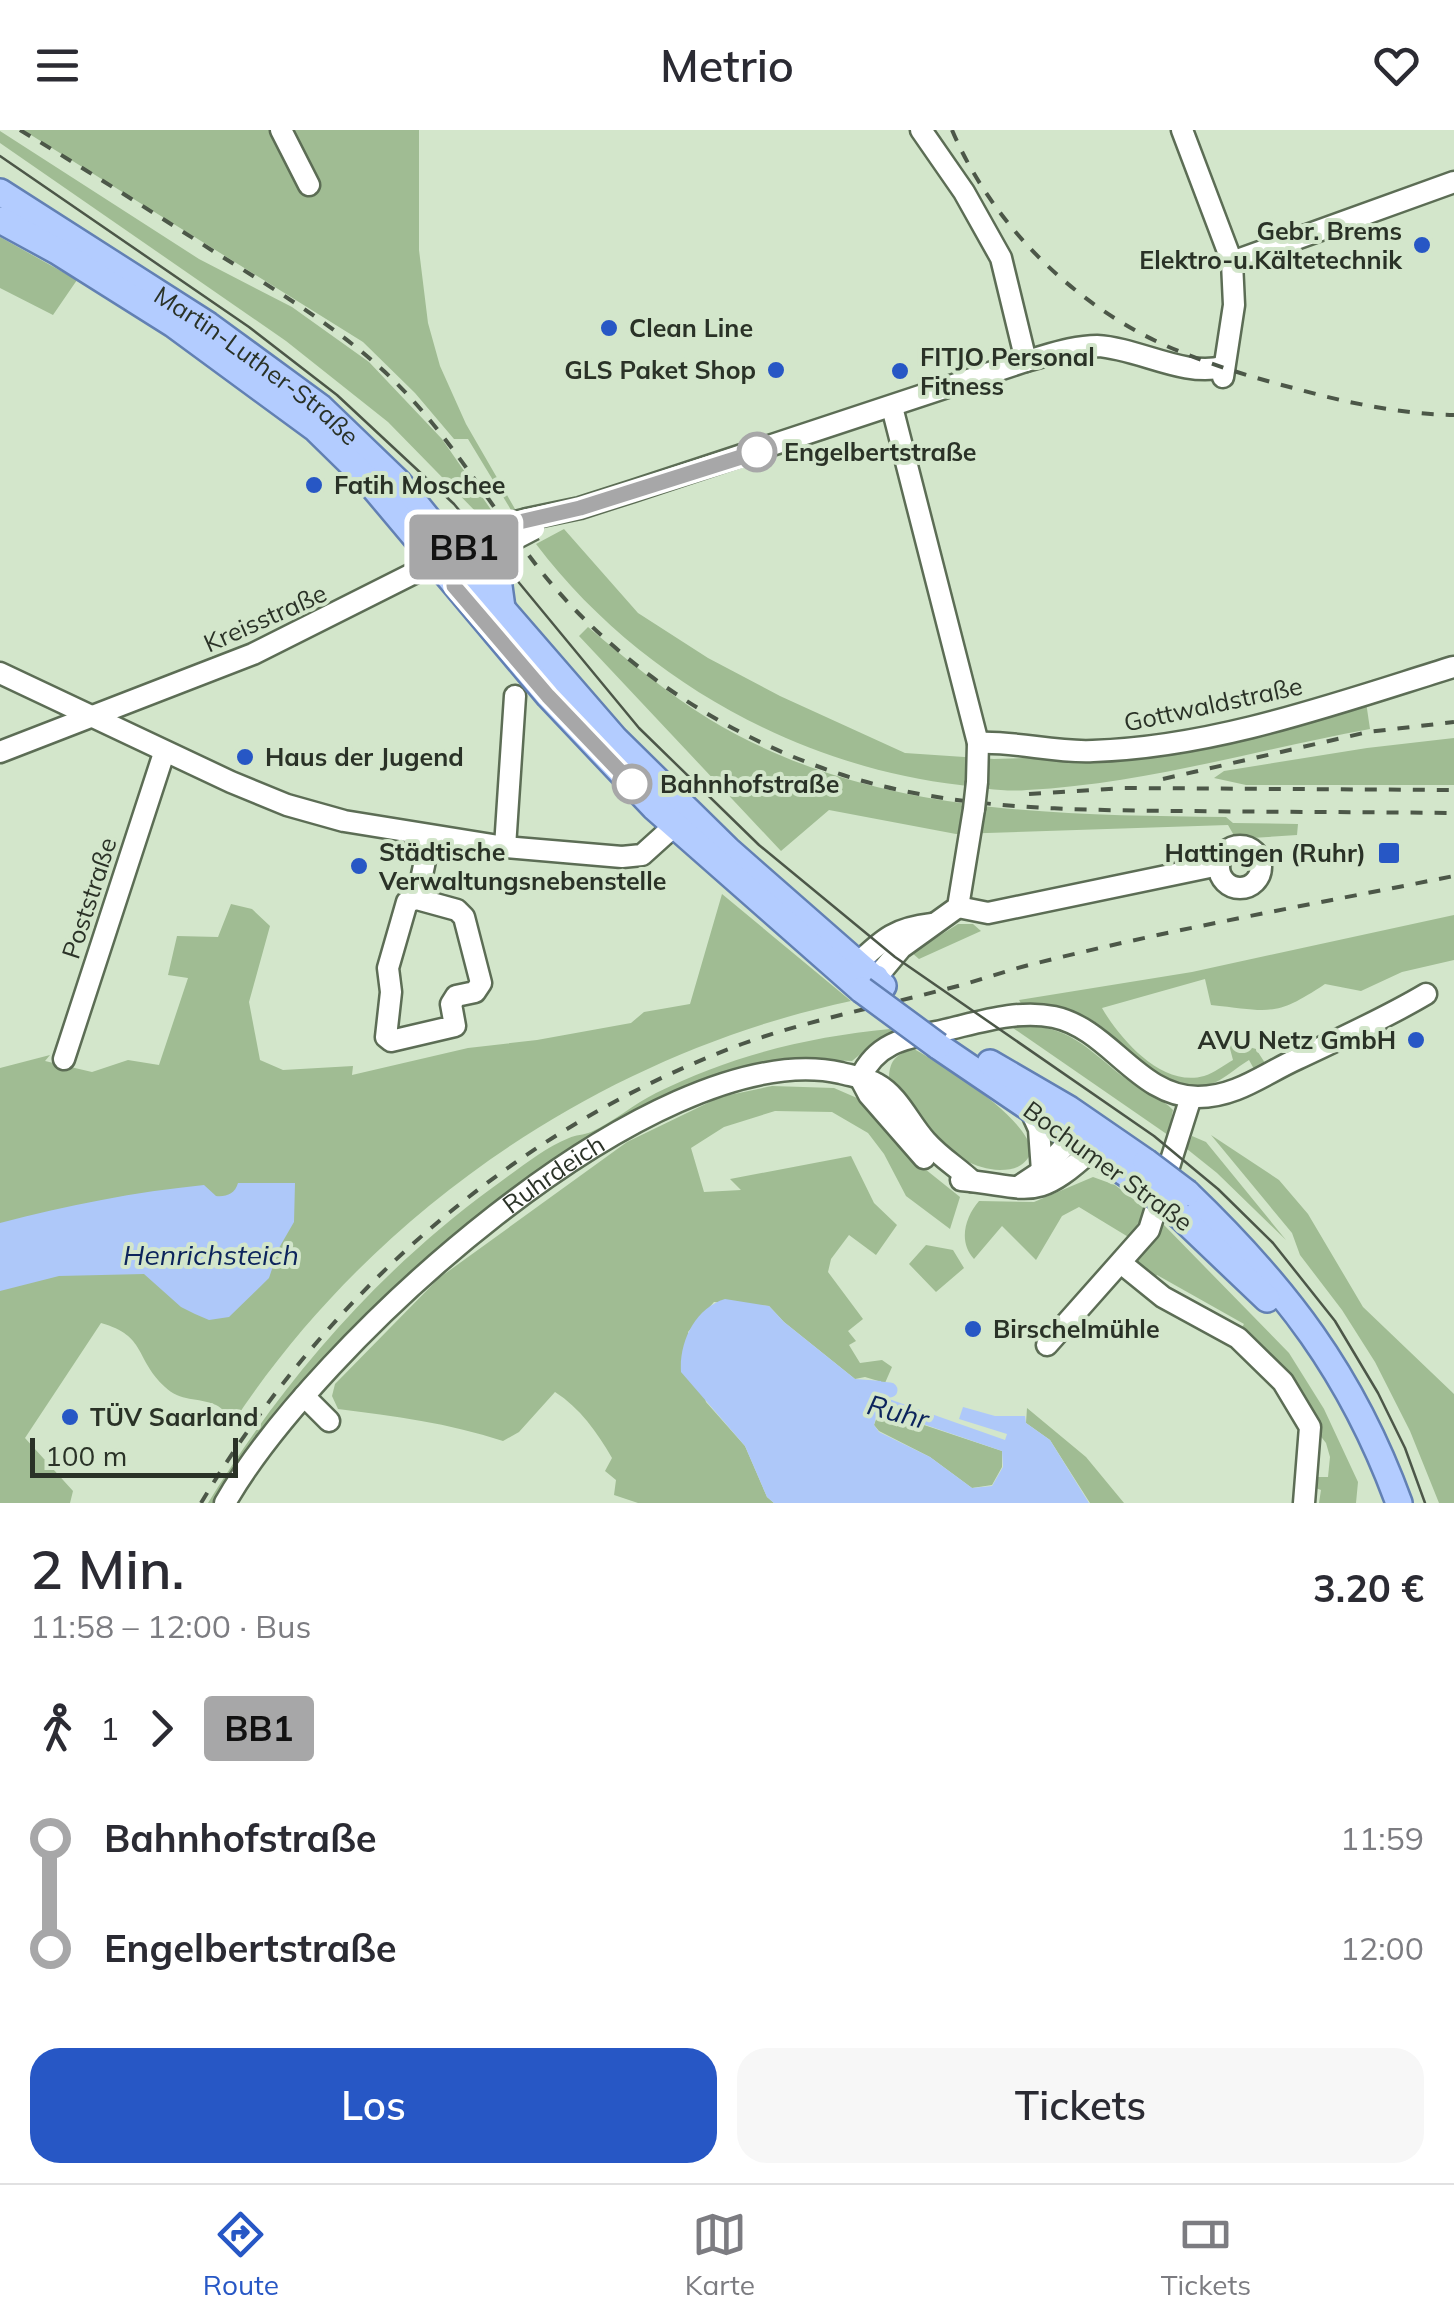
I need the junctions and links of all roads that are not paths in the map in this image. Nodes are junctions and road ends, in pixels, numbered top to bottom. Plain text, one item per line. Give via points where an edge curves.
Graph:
1 (281, 130) edge
2 (921, 130) edge
3 (1182, 130) edge
4 (1454, 182) edge
5 (308, 185) dead end
6 (0, 192) edge
7 (0, 220) edge
8 (1232, 262) junction
9 (1026, 361) junction
10 (892, 407) junction
11 (433, 526) junction
12 (496, 533) junction
13 (445, 558) junction
14 (502, 608) junction
15 (1453, 667) edge
16 (0, 673) edge
17 (514, 696) dead end
18 (91, 716) junction
19 (978, 743) junction
20 (0, 752) edge
21 (164, 753) junction
22 (673, 827) junction
23 (430, 837) junction
24 (504, 847) junction
25 (1219, 865) dead end
26 (417, 899) junction
27 (958, 907) junction
28 (865, 979) junction
29 (1426, 994) dead end
30 (948, 1044) junction
31 (64, 1059) dead end
32 (860, 1078) junction
33 (1190, 1096) junction
34 (1030, 1109) junction
35 (1088, 1135) junction
36 (1042, 1170) junction
37 (1016, 1188) junction
38 (1183, 1204) junction
39 (1122, 1263) junction
40 (1047, 1345) dead end
41 (304, 1396) junction
42 (329, 1421) dead end
43 (225, 1503) edge
44 (1304, 1503) edge
45 (1384, 1503) edge
46 (1399, 1503) edge

1 - 5 street
2 - 9 street via 1001,258
3 - 8 street
4 - 8 street
6 - 11 main road, Martin-Luther-Straße via 284,379 374,457
7 - 13 main road, Martin-Luther-Straße via 173,324 316,429
8 - 9 street, Kreisstraße via 1234,305 1223,374 1095,346
9 - 10 street, Kreisstraße
10 - 12 street, Kreisstraße, bridge
10 - 19 street
11 - 12 main road
11 - 13 main road, Martin-Luther-Straße
12 - 13 street, Kreisstraße via 474,556
12 - 14 main road
13 - 14 main road, Martin-Luther-Straße
13 - 18 street, Kreisstraße via 253,654
13 - 22 main road via 454,586
14 - 28 main road, Martin-Luther-Straße via 675,801
15 - 19 street, Gottwaldstraße via 1196,738 1092,751
16 - 18 street
17 - 24 street
18 - 20 street, Kreisstraße
18 - 21 street
19 - 27 street, bridge
21 - 23 street via 312,814
21 - 31 street, Poststraße
22 - 24 street via 637,856
22 - 28 main road
23 - 24 street
23 - 26 street
25 - 27 street via 988,913
26 - 26 street via 464,917 481,983 451,1004 456,1026 391,1041 388,968 407,902
27 - 28 street via 934,924 902,928 884,939
28 - 30 main road, Bochumer Straße, bridge
29 - 33 street via 1246,1086
30 - 34 main road, Bochumer Straße
30 - 35 main road, Bochumer Straße
32 - 33 street via 878,1052 900,1040 1043,1015 1082,1028 1146,1079
32 - 37 street, Ruhrdeich via 892,1096 926,1142 972,1181
32 - 41 street, Ruhrdeich via 815,1069 778,1071 708,1089 631,1126 549,1177 459,1246
33 - 39 street via 1154,1219
34 - 35 main road, Bochumer Straße
34 - 36 street via 1040,1129
35 - 36 street
35 - 37 street, Ruhrdeich via 1063,1176
35 - 38 main road, Bochumer Straße, bridge
36 - 37 street
38 - 45 main road, Bochumer Straße via 1303,1344 1344,1413
38 - 46 main road, Bochumer Straße via 1258,1264 1316,1338 1359,1411
39 - 40 street
39 - 44 street via 1163,1297 1238,1338 1283,1382 1310,1427
41 - 42 street
41 - 43 street, Ruhrdeich

